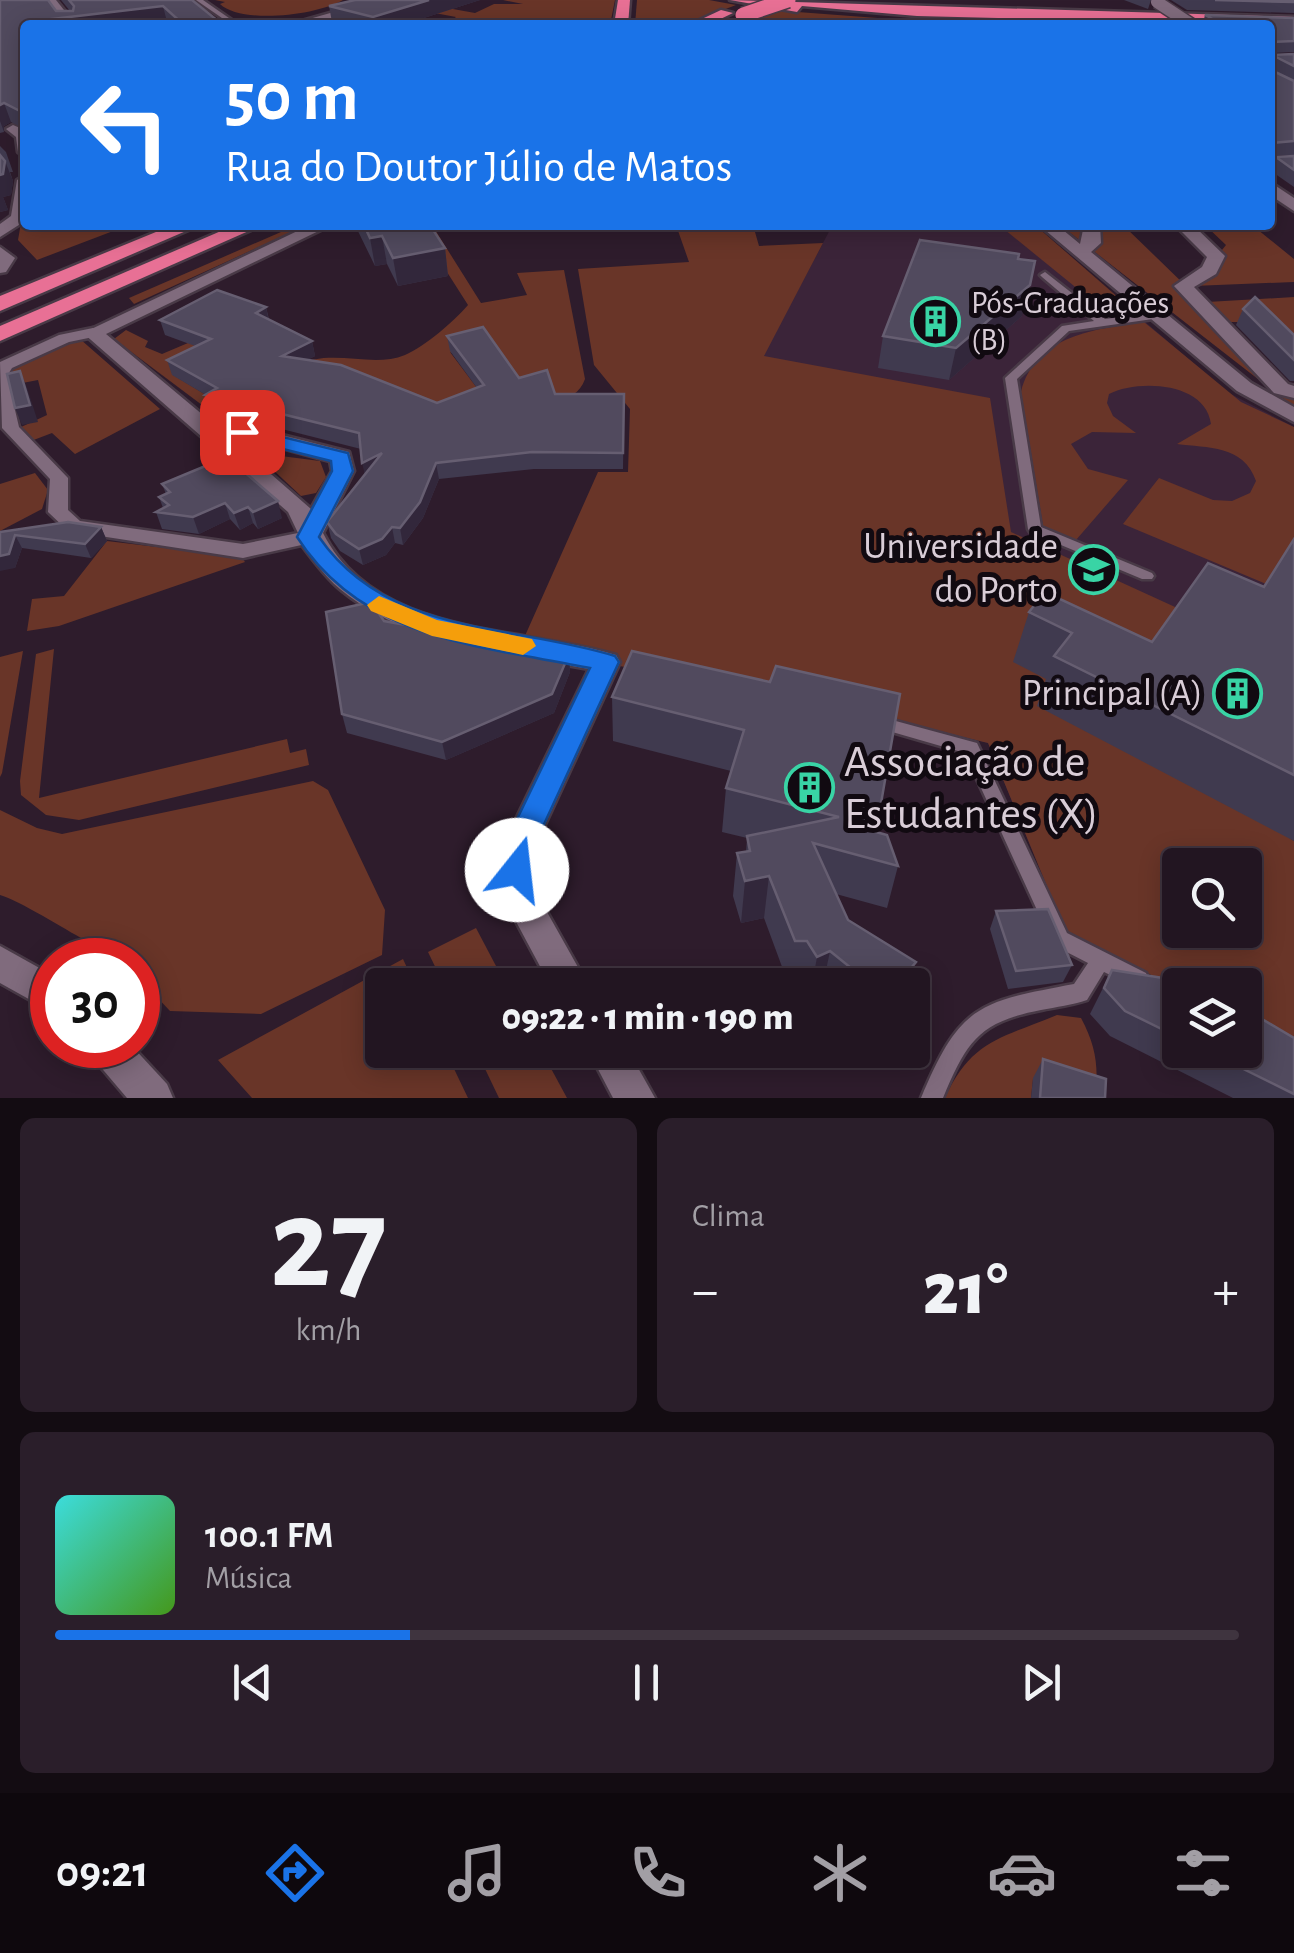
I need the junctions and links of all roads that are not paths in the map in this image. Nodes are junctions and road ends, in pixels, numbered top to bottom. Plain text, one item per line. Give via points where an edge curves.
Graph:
1 (50, 0) edge
2 (199, 0) edge
3 (388, 0) edge
4 (736, 0) edge
5 (764, 0) edge
6 (786, 0) edge
7 (1003, 0) edge
8 (1056, 0) edge
9 (1155, 1) edge
10 (917, 12) junction
11 (722, 19) edge
12 (1219, 19) junction
13 (66, 20) edge
14 (229, 20) edge
15 (313, 20) edge
16 (964, 20) edge
17 (1184, 20) edge
18 (1256, 20) edge
19 (178, 230) edge
20 (240, 230) edge
21 (312, 230) edge
22 (1054, 230) edge
23 (1092, 230) edge
24 (1189, 230) edge
25 (0, 252) edge
26 (1082, 252) junction
27 (0, 268) edge
28 (1044, 275) dead end
29 (0, 304) edge
30 (1160, 315) junction
31 (1103, 323) junction
32 (92, 333) junction
33 (0, 334) edge
34 (0, 376) edge
35 (1287, 402) edge
36 (196, 418) junction
37 (74, 526) junction
38 (46, 529) edge
39 (308, 537) junction
40 (1147, 576) dead end
41 (862, 718) edge
42 (1101, 960) junction
43 (0, 964) edge
44 (561, 968) edge
45 (30, 982) edge
46 (1162, 992) edge
47 (126, 1068) edge
48 (618, 1068) edge
49 (153, 1098) edge
50 (635, 1098) edge
51 (932, 1098) edge

1 - 13 street
2 - 14 lane
3 - 15 street
4 - 16 highway
5 - 11 highway
6 - 10 highway
6 - 11 highway, bridge
7 - 10 highway
8 - 12 highway
9 - 17 street, bridge
10 - 12 highway
12 - 18 highway
19 - 29 highway
20 - 33 highway
21 - 32 street
22 - 26 street
23 - 26 street via 1092,243
24 - 35 street via 1216,256 1210,270 1183,286
25 - 27 street via 6,258
26 - 30 street
28 - 31 lane
30 - 31 lane
30 - 35 street via 1244,387
31 - 40 lane via 1066,328 1011,378 1035,528
32 - 34 street via 6,365
32 - 36 street
34 - 37 street via 11,428 58,478 58,512
36 - 39 street via 298,508
36 - 39 street via 340,457 343,471
37 - 38 street
37 - 39 street via 243,551
39 - 44 street via 328,567 382,607 432,627 615,664 519,846 522,899
41 - 42 lane via 971,748 1060,938
42 - 46 lane
42 - 51 lane via 1080,993 980,1018 954,1044
43 - 45 street
47 - 49 street
48 - 50 street

